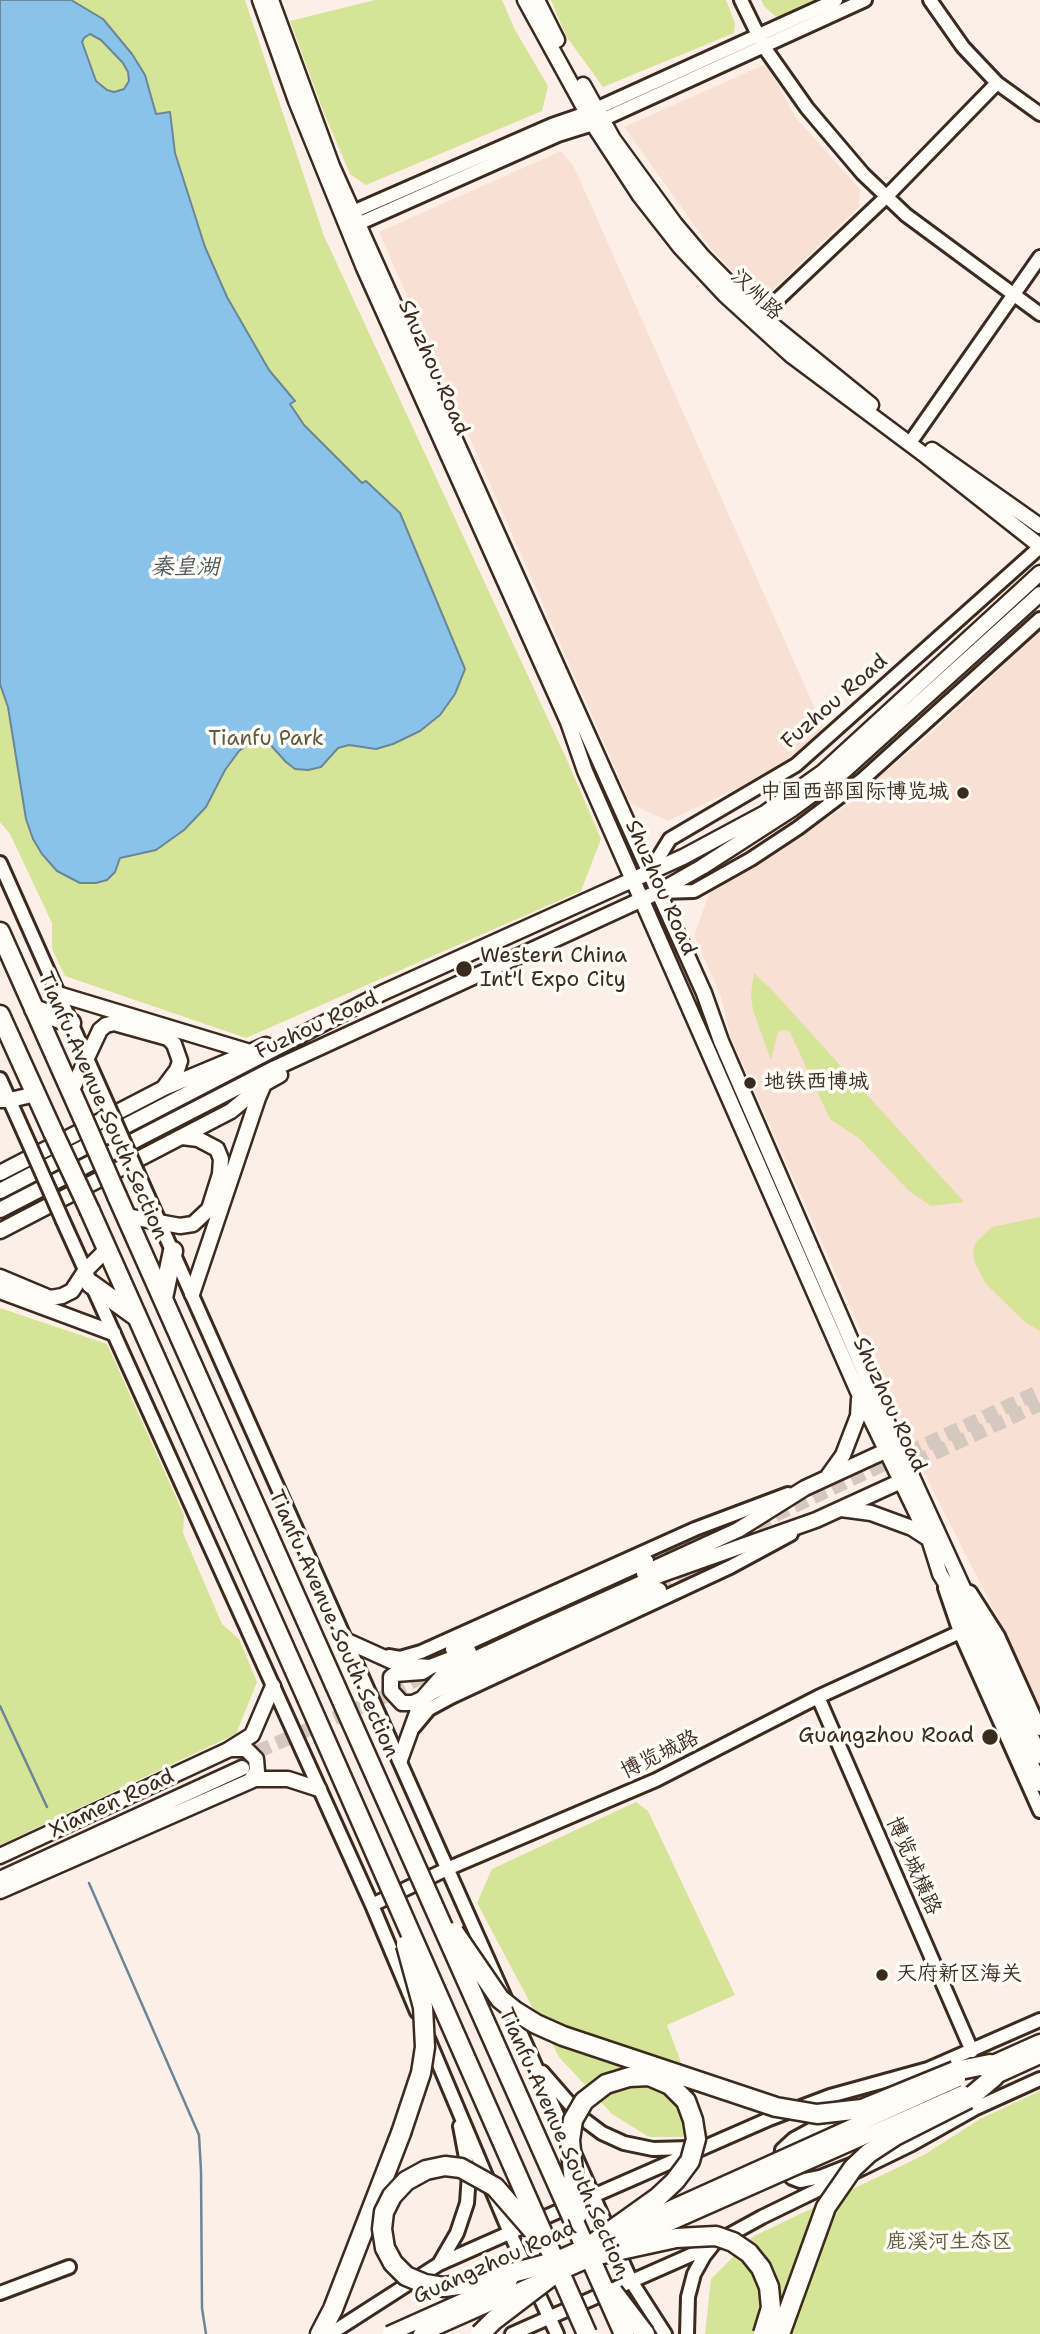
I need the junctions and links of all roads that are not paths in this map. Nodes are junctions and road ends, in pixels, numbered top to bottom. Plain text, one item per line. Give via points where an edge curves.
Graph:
1 (260, 0) edge
2 (271, 0) edge
3 (525, 0) edge
4 (537, 0) edge
5 (741, 0) edge
6 (836, 0) edge
7 (865, 0) edge
8 (930, 0) edge
9 (761, 41) junction
10 (997, 83) junction
11 (1040, 114) edge
12 (594, 116) junction
13 (886, 197) junction
14 (350, 220) junction
15 (1040, 257) edge
16 (1014, 297) junction
17 (1040, 314) edge
18 (757, 319) junction
19 (914, 437) junction
20 (1040, 526) edge
21 (1040, 546) edge
22 (1040, 573) edge
23 (1040, 594) edge
24 (1040, 619) edge
25 (0, 863) edge
26 (649, 873) junction
27 (634, 880) junction
28 (657, 892) junction
29 (642, 898) junction
30 (0, 932) edge
31 (382, 993) junction
32 (58, 994) junction
33 (34, 1009) junction
34 (380, 1020) junction
35 (1, 1021) edge
36 (71, 1023) junction
37 (250, 1052) junction
38 (87, 1057) junction
39 (0, 1079) edge
40 (264, 1084) junction
41 (164, 1088) junction
42 (71, 1092) junction
43 (36, 1094) junction
44 (5, 1100) edge
45 (182, 1137) junction
46 (0, 1173) edge
47 (0, 1192) edge
48 (0, 1210) edge
49 (126, 1216) junction
50 (160, 1223) junction
51 (2, 1231) edge
52 (107, 1249) junction
53 (173, 1251) junction
54 (0, 1277) edge
55 (88, 1277) junction
56 (0, 1290) edge
57 (192, 1294) junction
58 (163, 1298) junction
59 (138, 1318) junction
60 (113, 1334) junction
61 (859, 1394) junction
62 (892, 1448) junction
63 (827, 1478) junction
64 (907, 1478) junction
65 (805, 1488) junction
66 (840, 1508) junction
67 (816, 1520) junction
68 (929, 1539) junction
69 (646, 1561) tunnel mouth
70 (953, 1565) junction
71 (940, 1574) junction
72 (659, 1590) tunnel mouth
73 (960, 1632) junction
74 (347, 1641) junction
75 (377, 1653) junction
76 (398, 1664) junction
77 (430, 1667) junction
78 (273, 1686) junction
79 (818, 1697) junction
80 (422, 1699) junction
81 (1040, 1729) edge
82 (411, 1730) junction
83 (1040, 1756) edge
84 (236, 1759) junction
85 (400, 1760) junction
86 (250, 1781) junction
87 (1040, 1784) edge
88 (319, 1789) junction
89 (1040, 1811) edge
90 (0, 1856) edge
91 (0, 1868) edge
92 (447, 1869) junction
93 (0, 1879) edge
94 (424, 1885) junction
95 (391, 1887) junction
96 (0, 1891) edge
97 (372, 1906) junction
98 (1040, 2020) edge
99 (1040, 2042) edge
100 (972, 2051) junction
101 (1040, 2056) edge
102 (533, 2061) junction
103 (928, 2068) junction
104 (993, 2071) junction
105 (1040, 2079) edge
106 (965, 2090) junction
107 (455, 2102) junction
108 (708, 2145) junction
109 (593, 2196) junction
110 (510, 2233) junction
111 (716, 2242) junction
112 (592, 2250) junction
113 (439, 2264) junction
114 (69, 2267) dead end
115 (553, 2269) junction
116 (631, 2281) junction
117 (0, 2293) edge
118 (551, 2317) junction
119 (320, 2334) edge
120 (330, 2334) edge
121 (389, 2334) edge
122 (421, 2334) edge
123 (480, 2334) edge
124 (512, 2334) edge
125 (557, 2334) edge
126 (576, 2334) edge
127 (587, 2334) edge
128 (624, 2334) edge
129 (645, 2334) edge
130 (665, 2334) edge
131 (687, 2334) edge
132 (763, 2334) edge
133 (780, 2334) edge

1 - 14 main road, Shuzhou Road via 296,101
2 - 14 main road, Shuzhou Road
3 - 12 main road, 汉州路
4 - 12 main road, 汉州路
5 - 9 street
6 - 9 street
7 - 9 street
8 - 10 street via 963,47
9 - 12 street
9 - 13 street via 807,108
10 - 11 street
10 - 13 street
12 - 14 street
12 - 18 main road, 汉州路 via 675,225
13 - 16 street
13 - 18 street
14 - 26 main road, Shuzhou Road
14 - 27 main road, Shuzhou Road
15 - 16 street
16 - 17 street
16 - 19 street
18 - 19 main road, 汉州路
18 - 21 main road, 汉州路 via 800,363
19 - 20 main road, 汉州路
21 - 26 street, Fuzhou Road via 796,765 670,839
22 - 26 main road, Fuzhou Road via 823,772 765,813
23 - 28 main road, Fuzhou Road via 844,771 755,834
24 - 28 street, Fuzhou Road via 863,779 798,828 694,891
25 - 32 street
26 - 27 main road, Fuzhou Road
26 - 28 main road, Shuzhou Road
27 - 29 main road, Shuzhou Road
27 - 31 main road, Fuzhou Road
28 - 29 main road, Fuzhou Road
28 - 62 main road, Shuzhou Road via 704,993
29 - 34 main road, Fuzhou Road
29 - 61 main road, Shuzhou Road
30 - 33 highway, Tianfu Avenue South Section
31 - 37 main road
31 - 47 main road, Fuzhou Road
32 - 36 street
32 - 37 main road
33 - 36 highway
33 - 42 highway, Tianfu Avenue South Section
34 - 40 main road
34 - 48 main road, Fuzhou Road via 275,1068
35 - 43 highway
36 - 38 street
37 - 41 main road
38 - 41 main road via 100,1030 114,1023 167,1038 180,1061
38 - 42 main road
38 - 50 street, bridge
39 - 44 street
40 - 45 main road via 232,1111
40 - 57 main road
41 - 46 main road
42 - 49 highway, Tianfu Avenue South Section, bridge
43 - 44 main road
43 - 52 highway, bridge
44 - 55 street, bridge
45 - 50 main road via 198,1139 217,1150 220,1174 202,1218 180,1226
45 - 51 main road
49 - 50 main road
49 - 58 highway, Tianfu Avenue South Section
50 - 53 street
52 - 55 main road
52 - 59 highway
53 - 57 street
53 - 58 highway
54 - 55 main road via 50,1298 72,1291
55 - 59 highway
55 - 60 street
56 - 60 main road
57 - 74 street
58 - 94 highway, Tianfu Avenue South Section, bridge
59 - 95 highway, bridge
60 - 78 street
61 - 62 main road, Shuzhou Road
61 - 63 main road via 858,1416 843,1455
62 - 63 main road
62 - 64 main road, Shuzhou Road
63 - 65 main road
64 - 66 main road
64 - 68 main road, Shuzhou Road
64 - 70 main road, Shuzhou Road
65 - 75 street via 695,1529 421,1651 400,1658
65 - 77 main road via 738,1530
66 - 67 main road
66 - 68 main road via 871,1513
67 - 80 main road via 660,1576 538,1629 445,1673
67 - 82 street via 730,1567 452,1697 429,1709
68 - 71 main road, Shuzhou Road
69 - 76 main road via 449,1651
70 - 81 street via 998,1636
70 - 83 main road, Shuzhou Road
71 - 73 street
71 - 87 main road, Shuzhou Road via 963,1611
72 - 80 main road
73 - 79 street, 博览城路
73 - 89 street
74 - 75 main road
74 - 85 street
75 - 76 main road
76 - 77 main road
77 - 80 main road via 391,1677 391,1691 402,1703
78 - 84 main road
78 - 88 street
79 - 92 street, 博览城路 via 656,1780
79 - 100 street, 博览城横路
80 - 82 main road
82 - 85 main road
84 - 86 main road via 246,1749 251,1752 257,1772
84 - 90 main road
84 - 91 main road, Xiamen Road
84 - 93 main road, Xiamen Road
85 - 92 street
86 - 88 main road via 288,1779
86 - 96 main road
88 - 97 street
92 - 97 street, 博览城路
92 - 102 street
94 - 106 highway, bridge via 500,1998 515,2011 564,2036 776,2107 817,2114
94 - 112 highway, Tianfu Avenue South Section, bridge
95 - 115 highway, bridge
95 - 119 highway, bridge via 423,2007 421,2073
97 - 107 street
98 - 100 street
99 - 104 main road
100 - 103 street
101 - 104 main road
102 - 108 street via 582,2118 602,2133 653,2148
102 - 109 street
103 - 106 street via 794,2139 782,2150 780,2165 800,2181 882,2153
103 - 108 street via 830,2096
104 - 106 highway
104 - 106 highway
105 - 106 street
106 - 111 street via 912,2144
106 - 112 main road, Guangzhou Road, bridge
106 - 133 highway, bridge via 853,2168 827,2207
107 - 110 street
107 - 113 street via 469,2174 467,2203
108 - 109 street
109 - 110 street
109 - 116 street
110 - 113 street
110 - 118 street
111 - 116 street
111 - 131 street via 694,2274
112 - 112 highway, bridge via 569,2140 573,2120 584,2101 606,2084 649,2076 670,2085 686,2101 696,2139 690,2161 658,2197
112 - 115 main road, Guangzhou Road, bridge
112 - 128 highway, Tianfu Avenue South Section, bridge
112 - 129 highway, bridge
112 - 132 highway, bridge via 677,2238 716,2236 733,2242 749,2253 769,2287 771,2308
113 - 120 street
114 - 117 street
115 - 115 highway, bridge via 444,2287 425,2284 406,2276 393,2263 385,2248 384,2212 406,2181 426,2170 461,2168 495,2186
115 - 121 main road, Guangzhou Road, bridge
115 - 122 main road, Guangzhou Road, bridge
115 - 123 highway, bridge
115 - 126 highway, bridge
115 - 127 highway, bridge
116 - 118 street
116 - 130 street
118 - 124 street
118 - 125 street

